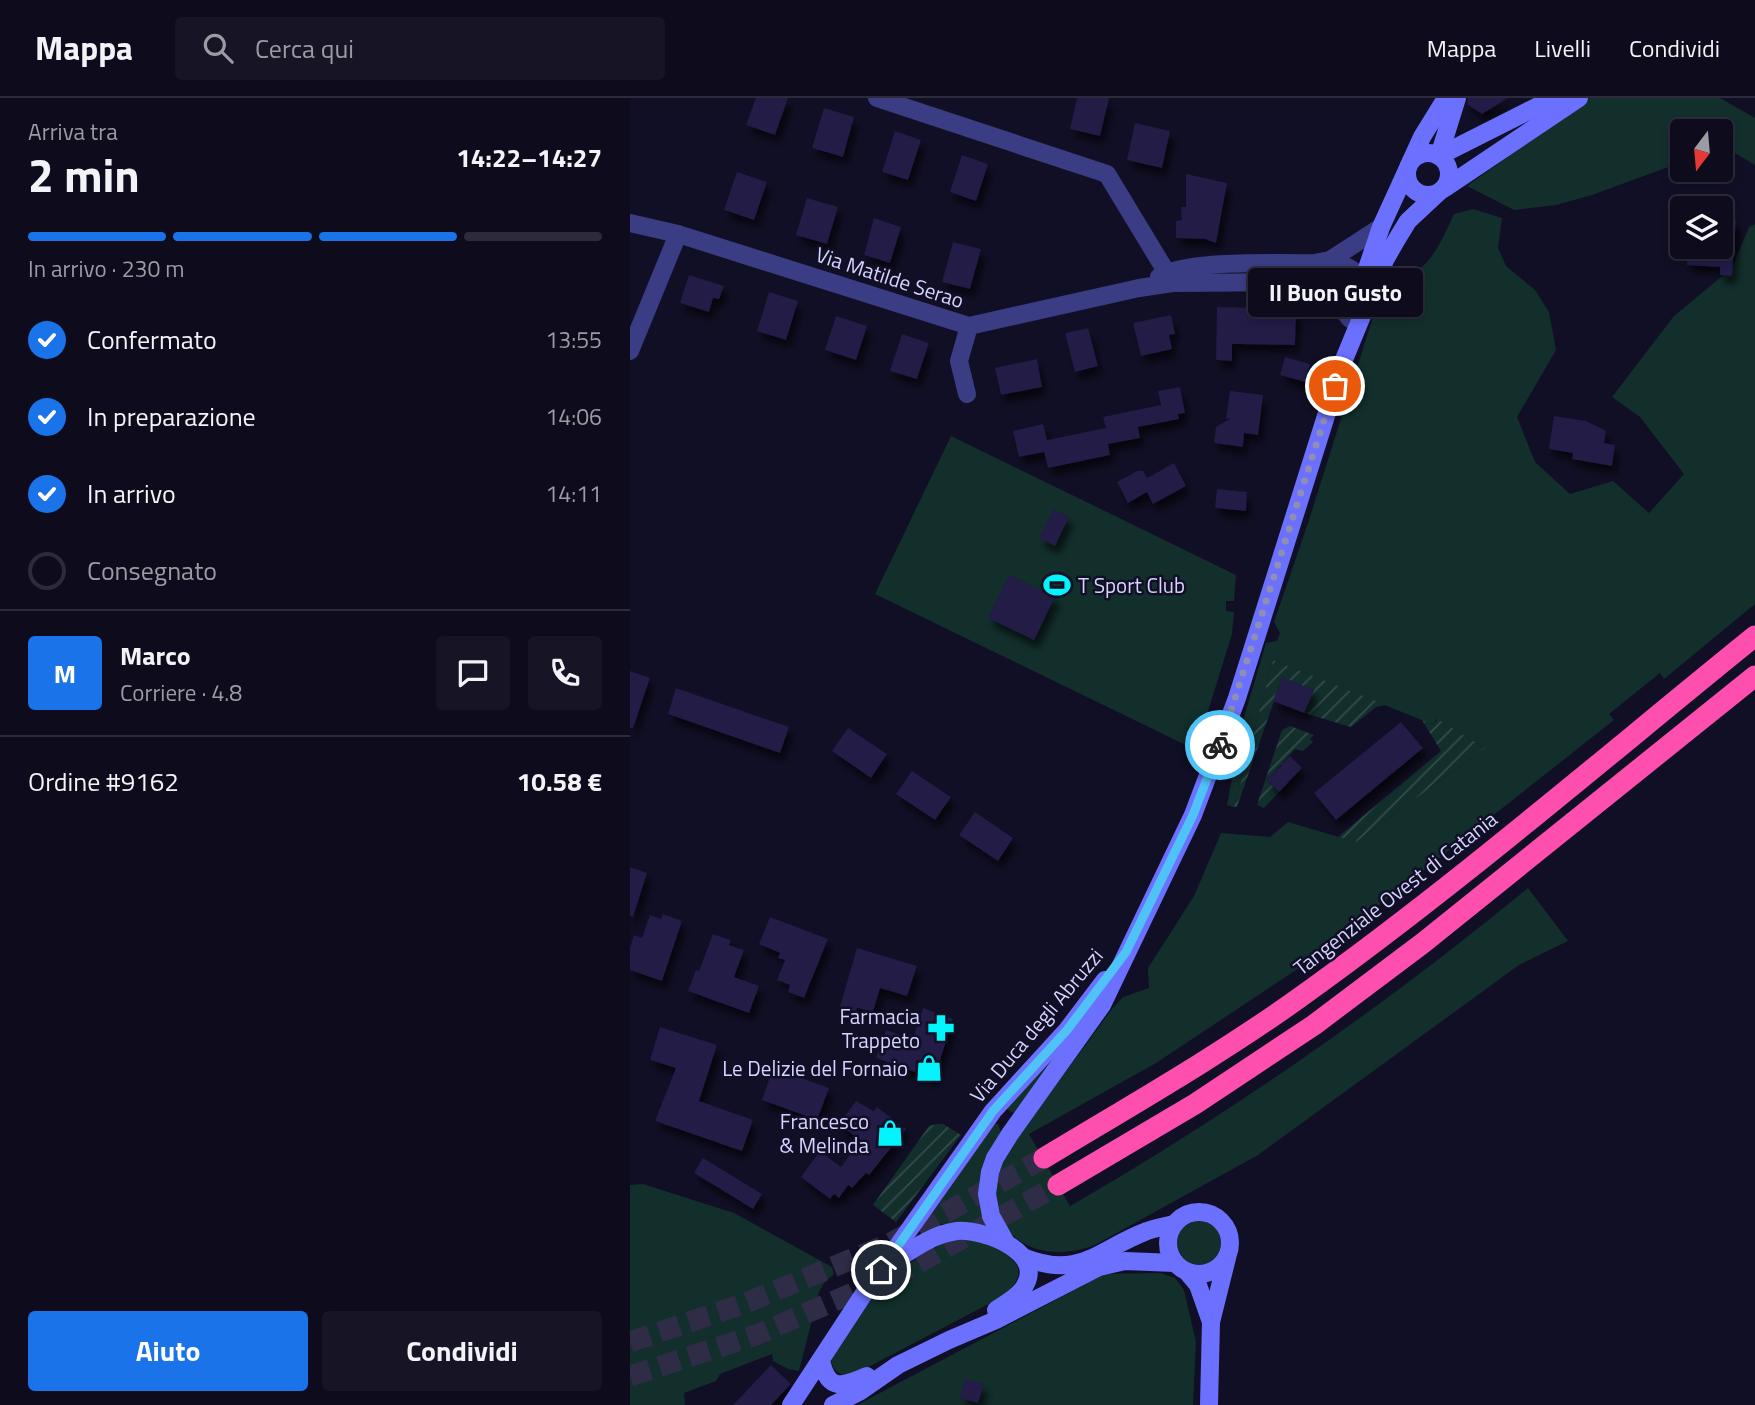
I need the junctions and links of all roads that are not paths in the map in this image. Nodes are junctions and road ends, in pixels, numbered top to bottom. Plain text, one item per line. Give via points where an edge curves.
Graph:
1 (877, 98) edge
2 (1446, 98) edge
3 (1457, 98) edge
4 (1554, 98) edge
5 (1578, 98) edge
6 (1450, 120) junction
7 (1473, 139) junction
8 (1439, 156) junction
9 (1409, 165) junction
10 (1441, 190) junction
11 (630, 223) edge
12 (1381, 227) junction
13 (678, 234) junction
14 (1330, 260) junction
15 (1169, 278) junction
16 (1315, 286) junction
17 (1365, 293) junction
18 (1350, 319) junction
19 (969, 326) junction
20 (630, 351) edge
21 (1343, 362) junction
22 (967, 394) dead end
23 (1755, 636) edge
24 (1755, 676) edge
25 (1126, 952) junction
26 (1044, 1158) tunnel mouth
27 (1058, 1185) tunnel mouth
28 (1174, 1224) junction
29 (1005, 1241) junction
30 (1023, 1257) junction
31 (1227, 1258) junction
32 (1182, 1268) junction
33 (881, 1270) junction
34 (1211, 1322) junction
35 (949, 1340) junction
36 (821, 1360) junction
37 (898, 1365) junction
38 (791, 1405) edge
39 (833, 1405) edge
40 (1209, 1405) edge

1 - 15 street via 1107,173
2 - 9 main road
3 - 6 main road
4 - 7 main road
5 - 10 main road
6 - 7 main road via 1461,135
6 - 8 main road
7 - 8 main road
8 - 9 main road via 1423,153
8 - 10 main road via 1450,176
9 - 10 main road via 1408,179 1416,191 1424,195
9 - 12 main road
10 - 17 main road via 1408,221
11 - 13 street, Via Matilde Serao
12 - 14 street, Via Matilde Serao
12 - 17 main road
13 - 19 street, Via Matilde Serao
13 - 20 street
14 - 15 street, Via Matilde Serao via 1196,266
14 - 17 street via 1359,275
15 - 16 street, Via Matilde Serao via 1306,282
15 - 19 street, Via Matilde Serao
16 - 17 street, Via Matilde Serao
16 - 18 street via 1331,295
17 - 18 main road
17 - 21 main road
18 - 21 main road
19 - 22 street via 959,361
21 - 25 main road via 1208,778
23 - 26 highway, Tangenziale Ovest di Catania via 1406,919 1298,999
24 - 27 highway via 1314,1025 1195,1104
25 - 29 main road via 1102,1005 995,1158 988,1206
25 - 33 main road, Via Duca degli Abruzzi via 1067,1030 993,1111
28 - 30 main road via 1070,1266
28 - 31 main road via 1194,1212 1217,1217 1230,1236
28 - 32 main road via 1168,1246
29 - 30 main road
29 - 33 main road via 976,1232 948,1233 918,1245
30 - 35 main road via 1027,1271 1023,1289
31 - 32 main road via 1201,1275
31 - 34 main road
32 - 34 main road via 1198,1285
32 - 35 main road via 1125,1261 1099,1267
33 - 36 main road, Via Duca degli Abruzzi
34 - 40 main road
35 - 37 main road
36 - 37 main road via 827,1378 842,1386
36 - 38 main road, Via Duca degli Abruzzi
37 - 39 main road

